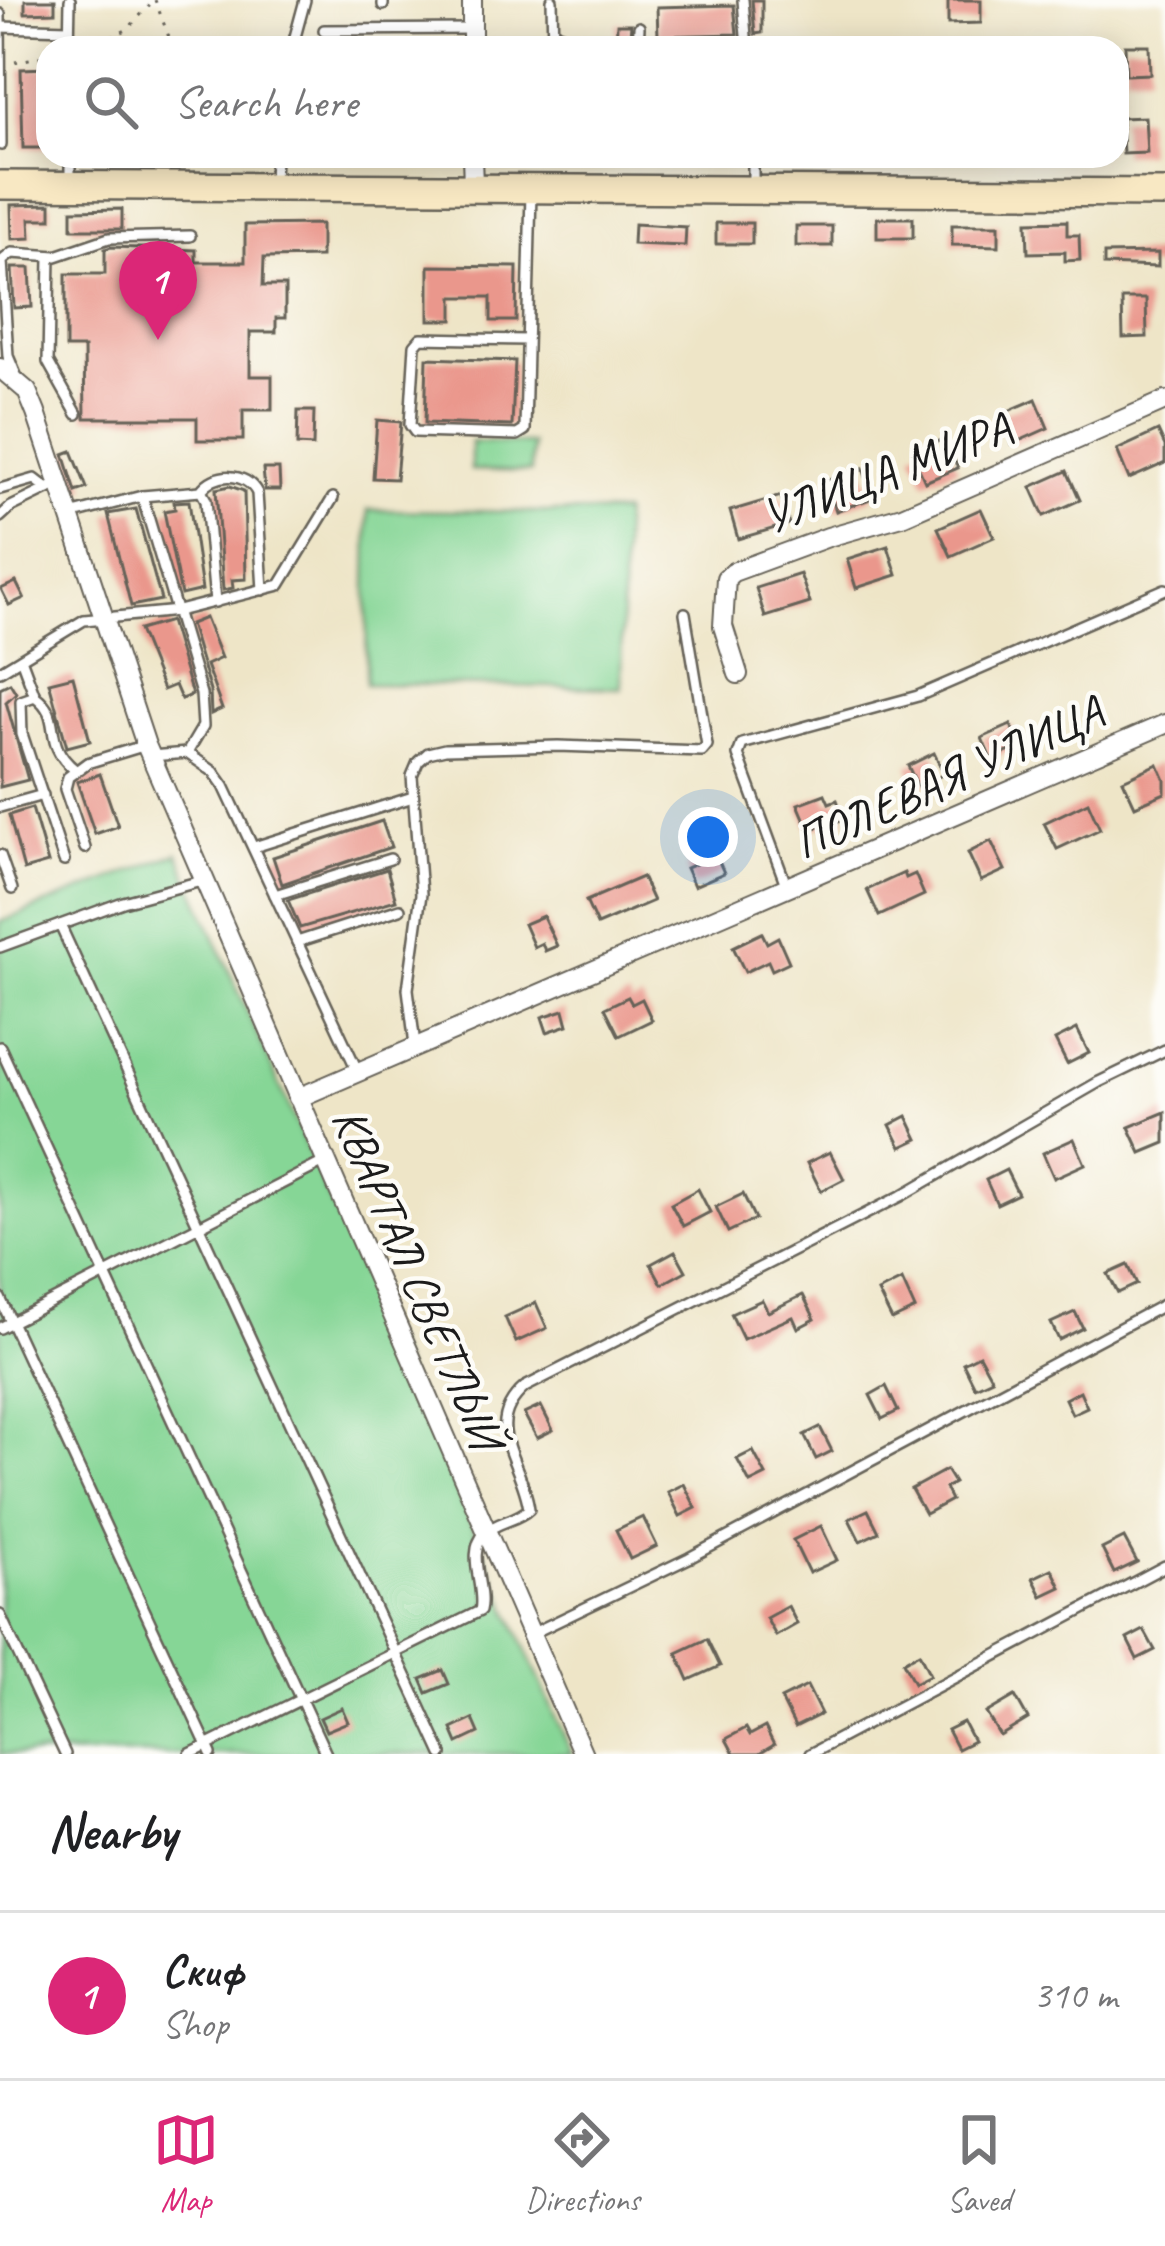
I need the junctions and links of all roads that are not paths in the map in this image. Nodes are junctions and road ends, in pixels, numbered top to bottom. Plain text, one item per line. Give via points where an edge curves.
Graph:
1 (70, 0) edge
2 (305, 0) edge
3 (472, 0) edge
4 (552, 0) edge
5 (743, 0) edge
6 (0, 14) edge
7 (0, 27) edge
8 (639, 27) dead end
9 (69, 29) junction
10 (324, 30) dead end
11 (553, 32) junction
12 (69, 36) edge
13 (295, 36) edge
14 (435, 36) edge
15 (472, 36) edge
16 (553, 36) edge
17 (563, 36) edge
18 (639, 36) edge
19 (746, 36) edge
20 (1, 69) edge
21 (1, 145) edge
22 (70, 168) edge
23 (472, 168) edge
24 (753, 168) edge
25 (274, 170) edge
26 (0, 184) edge
27 (473, 185) junction
28 (532, 186) junction
29 (754, 190) junction
30 (1165, 193) edge
31 (190, 236) dead end
32 (50, 256) junction
33 (527, 340) junction
34 (0, 368) edge
35 (18, 380) junction
36 (1165, 401) edge
37 (77, 414) dead end
38 (54, 486) junction
39 (0, 489) edge
40 (201, 491) junction
41 (142, 496) junction
42 (332, 498) dead end
43 (69, 515) junction
44 (0, 517) edge
45 (1165, 589) edge
46 (263, 590) junction
47 (215, 602) junction
48 (178, 611) junction
49 (685, 613) dead end
50 (100, 616) junction
51 (22, 661) junction
52 (0, 671) edge
53 (738, 674) dead end
54 (35, 696) junction
55 (1165, 724) edge
56 (148, 750) junction
57 (187, 753) junction
58 (74, 770) junction
59 (43, 795) junction
60 (412, 797) junction
61 (0, 807) edge
62 (254, 847) junction
63 (85, 848) dead end
64 (0, 855) edge
65 (390, 859) dead end
66 (64, 861) dead end
67 (205, 880) junction
68 (12, 889) dead end
69 (788, 890) junction
70 (275, 896) junction
71 (400, 909) dead end
72 (60, 925) junction
73 (297, 942) junction
74 (0, 947) edge
75 (0, 1047) edge
76 (416, 1050) junction
77 (1165, 1050) edge
78 (358, 1072) junction
79 (298, 1098) junction
80 (324, 1162) junction
81 (200, 1227) junction
82 (108, 1273) junction
83 (0, 1298) edge
84 (1165, 1304) edge
85 (6, 1325) edge
86 (486, 1532) junction
87 (1165, 1566) edge
88 (0, 1616) edge
89 (529, 1635) junction
90 (396, 1653) junction
91 (300, 1698) junction
92 (209, 1750) edge
93 (64, 1754) edge
94 (190, 1754) edge
95 (326, 1754) edge
96 (442, 1754) edge
97 (583, 1754) edge
98 (810, 1754) edge

1 - 9 lane
2 - 13 lane
3 - 15 street
4 - 11 lane
5 - 19 lane
6 - 7 lane
7 - 9 lane
7 - 20 lane
8 - 18 lane
9 - 12 lane
10 - 14 lane
11 - 16 lane
11 - 17 lane
20 - 21 lane
22 - 25 street
22 - 26 street
23 - 27 street
24 - 29 lane
25 - 27 street
27 - 28 street
28 - 29 street
28 - 33 lane
29 - 30 street
31 - 32 lane via 109,238
32 - 35 lane via 2,261 8,356
32 - 37 lane via 48,362
33 - 33 lane via 518,435 415,432 421,338
34 - 35 street
35 - 38 street, КВАРТАЛ СВЕТЛЫЙ via 36,412
36 - 53 street, УЛИЦА МИРА via 902,516 733,572 723,626
38 - 39 lane via 34,479
38 - 43 street, КВАРТАЛ СВЕТЛЫЙ
38 - 44 lane
40 - 41 lane
40 - 46 lane via 218,478 253,483
40 - 47 lane
41 - 43 lane
41 - 48 lane
42 - 46 lane via 285,581
43 - 50 street, КВАРТАЛ СВЕТЛЫЙ
45 - 69 lane via 918,696 742,744 738,755
46 - 47 lane
47 - 48 lane
48 - 50 lane
48 - 57 lane via 205,717
49 - 60 lane via 702,751 445,749 418,761
50 - 51 lane
50 - 56 street, КВАРТАЛ СВЕТЛЫЙ
51 - 52 lane
51 - 54 lane
54 - 58 lane via 51,717 56,750
54 - 59 lane via 21,701 19,720
55 - 69 street, ПОЛЕВАЯ УЛИЦА
56 - 57 lane
56 - 58 lane
56 - 67 street, КВАРТАЛ СВЕТЛЫЙ
57 - 62 lane via 224,786
58 - 63 lane via 65,789
59 - 61 lane
59 - 66 lane
60 - 62 lane
60 - 76 lane via 421,894 408,989
62 - 70 lane
64 - 68 lane
65 - 70 lane
67 - 72 lane
67 - 79 street, КВАРТАЛ СВЕТЛЫЙ
69 - 76 street, ПОЛЕВАЯ УЛИЦА
70 - 73 lane
71 - 73 lane
72 - 74 lane
72 - 81 lane
73 - 78 lane
75 - 82 lane
76 - 78 street, ПОЛЕВАЯ УЛИЦА
77 - 86 lane via 901,1196 524,1387 503,1424 529,1509
78 - 79 street, ПОЛЕВАЯ УЛИЦА
79 - 80 street, КВАРТАЛ СВЕТЛЫЙ
80 - 81 lane
80 - 86 street, КВАРТАЛ СВЕТЛЫЙ
81 - 82 lane
81 - 90 lane
82 - 85 lane
82 - 91 lane
83 - 85 lane
84 - 89 lane
85 - 92 lane
86 - 89 street, КВАРТАЛ СВЕТЛЫЙ
86 - 90 lane via 476,1556 480,1611
87 - 98 lane
88 - 93 lane
89 - 97 street, КВАРТАЛ СВЕТЛЫЙ
90 - 91 lane
90 - 96 lane
91 - 92 lane
91 - 95 lane
92 - 94 lane

